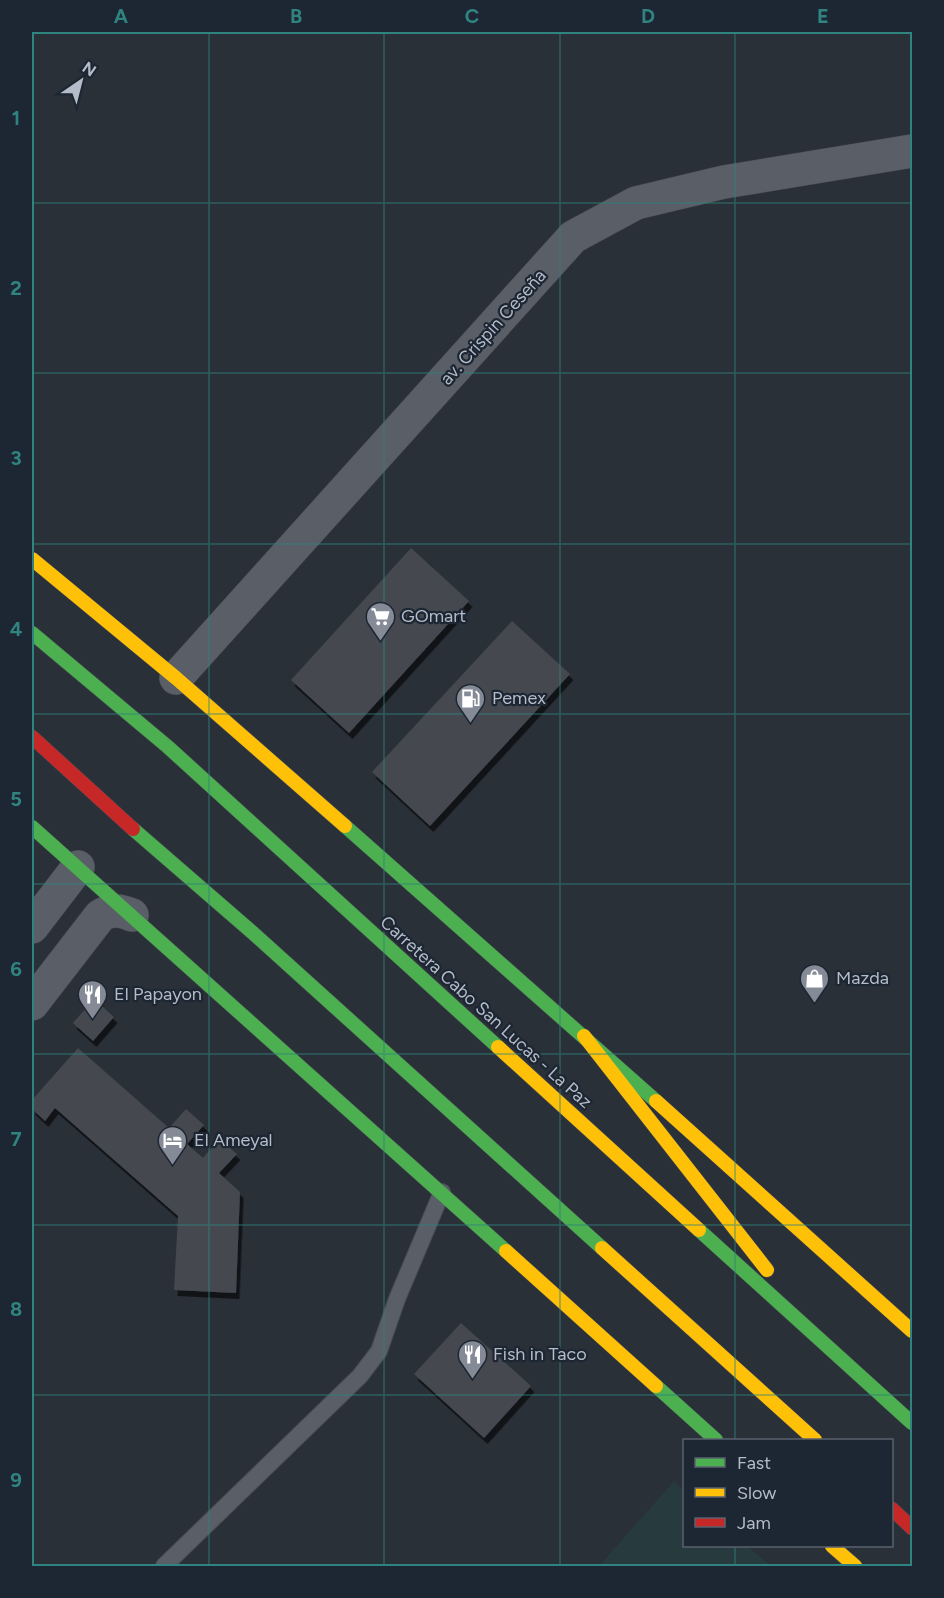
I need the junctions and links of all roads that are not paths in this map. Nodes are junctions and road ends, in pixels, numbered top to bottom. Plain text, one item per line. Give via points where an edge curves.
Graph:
1 (911, 153) edge
2 (32, 559) edge
3 (32, 633) edge
4 (176, 678) junction
5 (32, 737) edge
6 (32, 826) edge
7 (78, 867) junction
8 (132, 915) junction
9 (32, 927) edge
10 (32, 1004) edge
11 (584, 1036) junction
12 (442, 1192) junction
13 (912, 1331) edge
14 (823, 1342) junction
15 (912, 1423) edge
16 (715, 1439) edge
17 (814, 1439) edge
18 (893, 1511) edge
19 (912, 1528) edge
20 (834, 1547) edge
21 (164, 1566) edge
22 (855, 1566) edge

1 - 4 street, av. Crispin Ceseña via 724,182 636,203 573,237
2 - 4 main road
3 - 14 main road, Carretera Cabo San Lucas - La Paz via 168,747
4 - 11 main road
5 - 17 main road
6 - 7 main road
7 - 8 main road
7 - 9 street
8 - 10 street via 117,910 100,916
8 - 12 main road
11 - 13 main road
11 - 14 main road
12 - 16 main road
12 - 21 lane via 379,1351 360,1376
14 - 15 main road, Carretera Cabo San Lucas - La Paz
18 - 19 main road
20 - 22 main road

